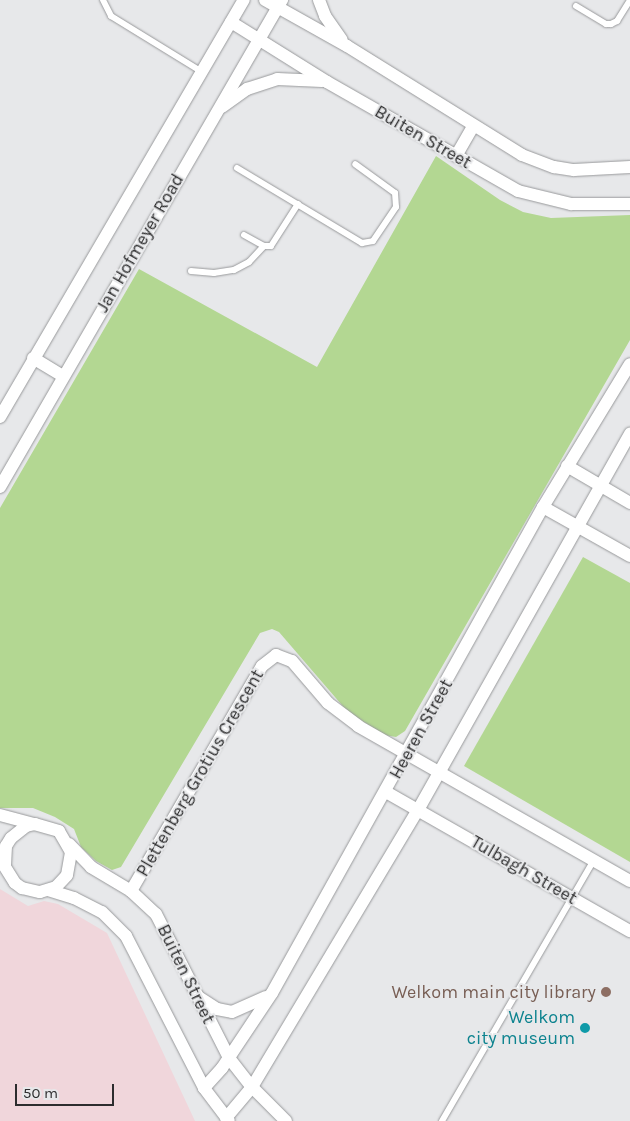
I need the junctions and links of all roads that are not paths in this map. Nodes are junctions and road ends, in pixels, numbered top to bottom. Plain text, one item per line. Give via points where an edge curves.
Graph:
1 (103, 0) edge
2 (244, 0) edge
3 (265, 0) edge
4 (319, 0) edge
5 (630, 0) edge
6 (280, 4) edge
7 (576, 6) dead end
8 (231, 22) junction
9 (260, 38) junction
10 (347, 46) junction
11 (202, 72) junction
12 (327, 82) junction
13 (218, 110) junction
14 (473, 126) junction
15 (456, 156) junction
16 (355, 164) dead end
17 (630, 167) edge
18 (237, 168) dead end
19 (298, 204) junction
20 (630, 204) edge
21 (244, 235) dead end
22 (264, 246) junction
23 (191, 271) dead end
24 (33, 358) junction
25 (630, 364) edge
26 (63, 376) junction
27 (0, 417) edge
28 (630, 434) edge
29 (567, 466) junction
30 (600, 485) junction
31 (0, 487) edge
32 (630, 503) edge
33 (543, 507) junction
34 (577, 526) junction
35 (630, 556) edge
36 (409, 753) junction
37 (440, 772) junction
38 (386, 792) junction
39 (418, 810) junction
40 (0, 815) edge
41 (35, 824) junction
42 (69, 844) junction
43 (594, 860) junction
44 (2, 862) edge
45 (630, 881) edge
46 (48, 890) junction
47 (131, 890) junction
48 (572, 898) junction
49 (630, 932) edge
50 (272, 993) junction
51 (197, 996) junction
52 (229, 1058) junction
53 (252, 1087) junction
54 (204, 1088) junction
55 (228, 1120) edge
56 (286, 1121) edge
57 (442, 1121) edge

1 - 11 lane via 111,16
2 - 8 street, Jan Hofmeyer Road
3 - 6 street, Buiten Street
4 - 10 street via 325,16
5 - 7 lane via 617,22 611,24
6 - 9 street, Jan Hofmeyer Road
6 - 10 street, Buiten Street
8 - 9 street, Buiten Street
8 - 11 street, Jan Hofmeyer Road
9 - 12 street, Buiten Street
9 - 13 street, Jan Hofmeyer Road
10 - 14 street, Buiten Street
11 - 24 street, Jan Hofmeyer Road
12 - 13 street via 277,79 247,89
12 - 15 street, Buiten Street
13 - 26 street, Jan Hofmeyer Road
14 - 15 street
14 - 17 street, Buiten Street via 522,155 554,167 584,170
15 - 20 street, Buiten Street via 497,181 546,199 571,204
16 - 19 lane via 395,193 396,207 373,242 362,243
18 - 19 lane
19 - 22 lane via 276,242
21 - 22 lane
22 - 23 lane via 249,262 234,270 214,273
24 - 26 street
24 - 27 street, Jan Hofmeyer Road
25 - 29 street, Heeren Street
26 - 31 street, Jan Hofmeyer Road
28 - 30 street, Heeren Street
29 - 30 street
29 - 33 street, Heeren Street
30 - 32 street
30 - 34 street, Heeren Street
33 - 34 street
33 - 36 street, Heeren Street
34 - 35 street
34 - 37 street, Heeren Street
36 - 37 street, Plettenberg Grotius Crescent
36 - 38 street, Heeren Street
36 - 47 street, Plettenberg Grotius Crescent via 342,715 292,661 276,655 262,666
37 - 39 street, Heeren Street
37 - 43 street
38 - 39 street, Tulbagh Street
38 - 50 street, Heeren Street
39 - 48 street, Tulbagh Street
39 - 53 street, Heeren Street
40 - 41 street
41 - 42 street via 52,827
41 - 44 street via 26,826 11,838
42 - 46 street via 70,868 62,882
42 - 47 street, Buiten Street via 91,867
43 - 45 street
43 - 48 lane
44 - 46 street via 9,876 22,888
46 - 54 street, Buiten Street via 102,912 126,936
47 - 51 street, Buiten Street via 156,914 165,928
48 - 49 street, Tulbagh Street
48 - 57 lane
50 - 51 street via 252,1006 232,1012 217,1009
50 - 52 street, Heeren Street
51 - 52 street, Buiten Street
52 - 53 street, Buiten Street
52 - 54 street, Heeren Street
53 - 55 street, Heeren Street
53 - 56 street, Buiten Street
54 - 55 street, Buiten Street

